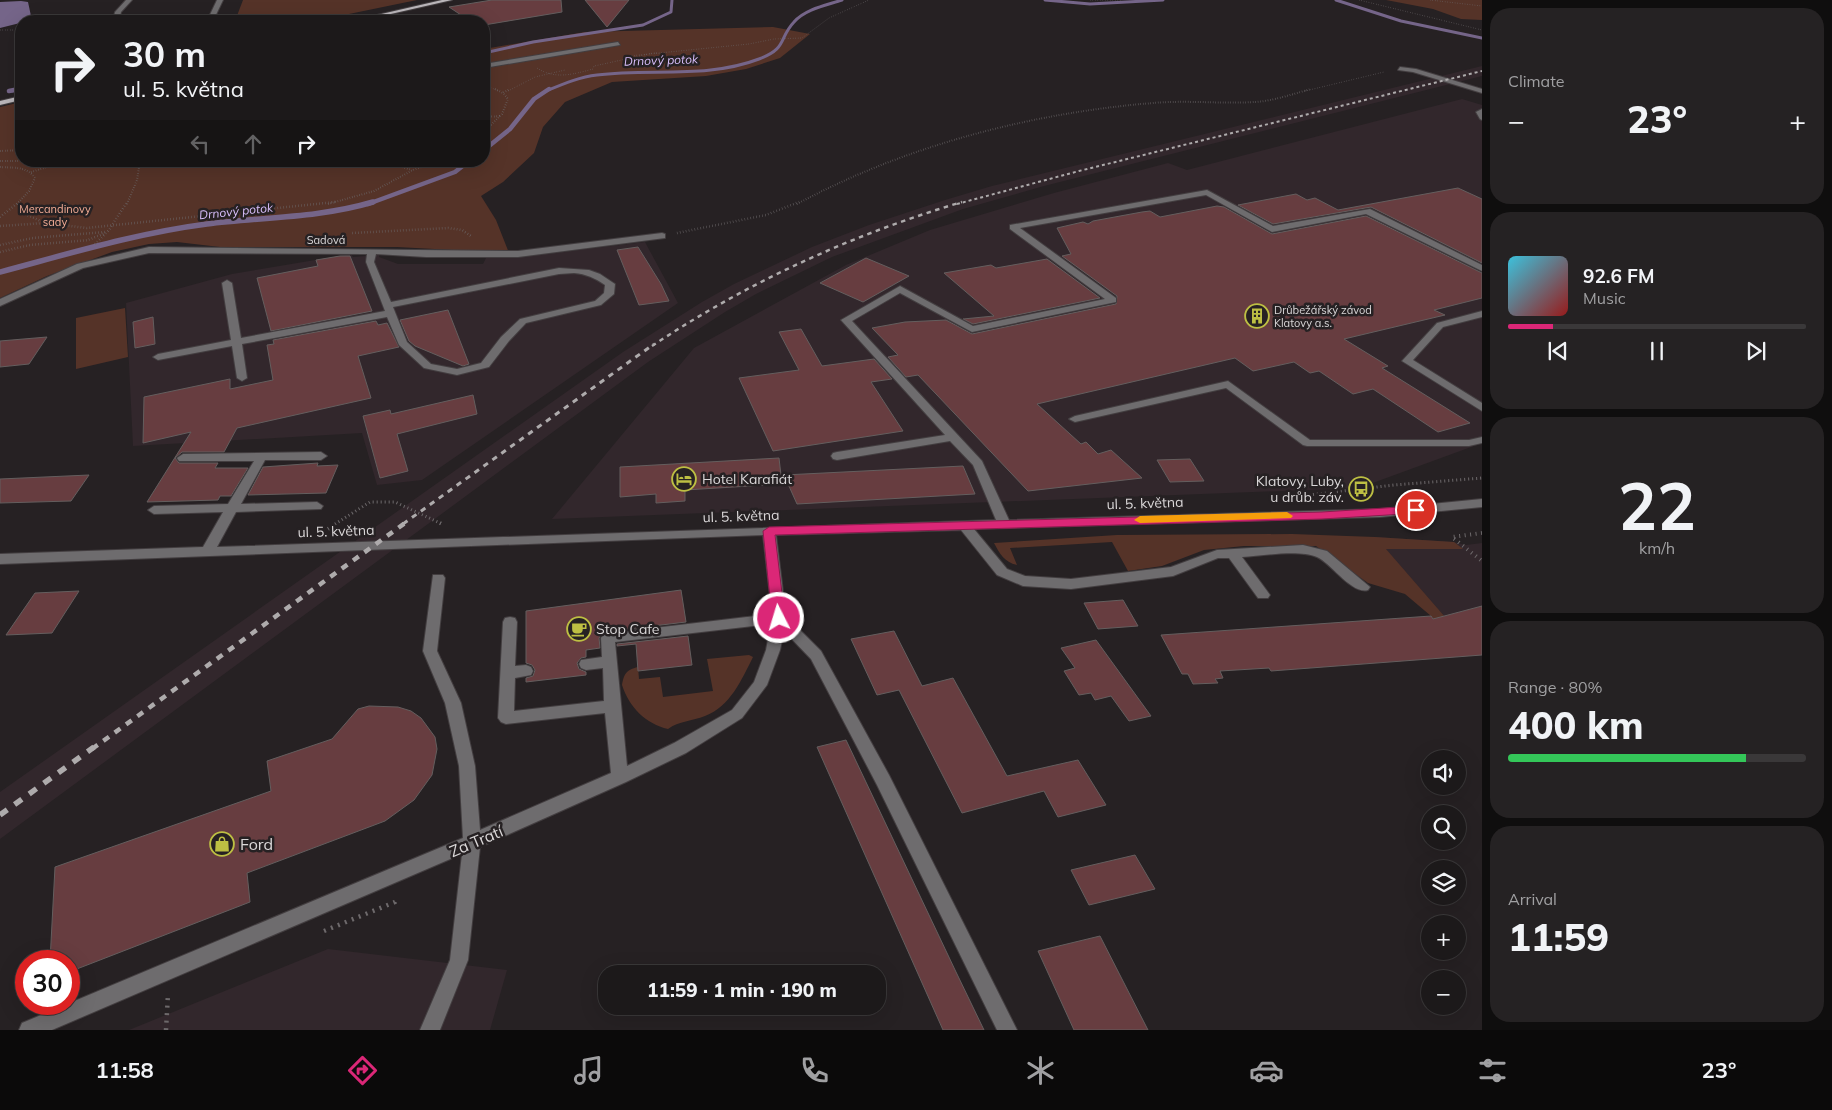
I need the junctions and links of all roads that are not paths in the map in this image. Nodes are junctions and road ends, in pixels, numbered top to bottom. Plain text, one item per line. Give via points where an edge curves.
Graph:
1 (128, 0) edge
2 (220, 0) edge
3 (449, 0) edge
4 (117, 15) edge
5 (213, 15) edge
6 (381, 15) edge
7 (618, 44) dead end
8 (490, 65) edge
9 (1400, 69) road end
10 (1482, 90) edge
11 (15, 99) edge
12 (0, 103) edge
13 (1482, 111) edge
14 (1482, 118) edge
15 (662, 236) road end
16 (372, 250) junction
17 (1482, 268) edge
18 (226, 283) dead end
19 (0, 303) edge
20 (389, 309) junction
21 (1482, 314) edge
22 (1471, 317) junction
23 (1482, 323) edge
24 (236, 343) junction
25 (158, 358) dead end
26 (242, 378) dead end
27 (1482, 398) edge
28 (1471, 401) junction
29 (1482, 408) edge
30 (1075, 419) dead end
31 (954, 437) junction
32 (1482, 440) edge
33 (262, 456) junction
34 (321, 456) dead end
35 (837, 456) dead end
36 (183, 458) dead end
37 (1482, 503) edge
38 (317, 506) dead end
39 (232, 508) junction
40 (154, 510) dead end
41 (1004, 524) junction
42 (964, 525) junction
43 (769, 531) junction
44 (207, 552) junction
45 (1232, 553) junction
46 (0, 560) edge
47 (438, 578) dead end
48 (1363, 587) dead end
49 (1262, 595) dead end
50 (779, 618) junction
51 (510, 622) dead end
52 (610, 662) junction
53 (586, 664) dead end
54 (526, 671) dead end
55 (508, 673) junction
56 (612, 706) junction
57 (620, 777) junction
58 (472, 842) junction
59 (29, 1030) edge
60 (430, 1030) edge
61 (1007, 1030) edge

1 - 4 street
2 - 5 street
3 - 6 main road
7 - 8 street
9 - 10 street via 1414,70
11 - 12 main road
13 - 14 street via 1479,112
15 - 16 street, Sadová via 518,254 426,254
16 - 19 street, Sadová via 149,250 80,266
16 - 20 street via 370,262
17 - 31 street via 1367,211 1272,228 1207,192 1013,227 1113,300 972,328 900,289 846,320
18 - 24 street
20 - 20 street via 403,343 428,366 457,372 485,365 523,321 598,303 609,294 610,284 597,274 581,269 559,271
20 - 24 street
21 - 22 street
22 - 23 street
22 - 28 street via 1440,325 1407,361
24 - 25 street
24 - 26 street
27 - 28 street
28 - 29 street
30 - 32 street via 1228,384 1307,443 1469,443
31 - 35 street
31 - 41 street via 978,464
33 - 34 street
33 - 36 street
33 - 39 street
37 - 41 street, ul. 5. května via 1380,513
38 - 39 street
39 - 40 street
39 - 44 street
41 - 42 street, ul. 5. května
42 - 43 street, ul. 5. května
42 - 45 street via 1002,572 1024,581 1071,584 1173,571 1217,554
43 - 44 street, ul. 5. května
43 - 50 street, Za Tratí
44 - 46 street, ul. 5. května
45 - 48 street via 1303,549 1322,554
45 - 49 street
47 - 58 street via 430,651 453,703 465,757
50 - 52 street via 608,638
50 - 57 street, Za Tratí via 773,650 760,685 738,714 680,748
50 - 61 street via 816,655 883,780
51 - 55 street
52 - 53 street
52 - 56 street
54 - 55 street
55 - 56 street via 506,718
56 - 57 street
57 - 58 street, Za Tratí
58 - 59 street, Za Tratí
58 - 60 street via 459,960

